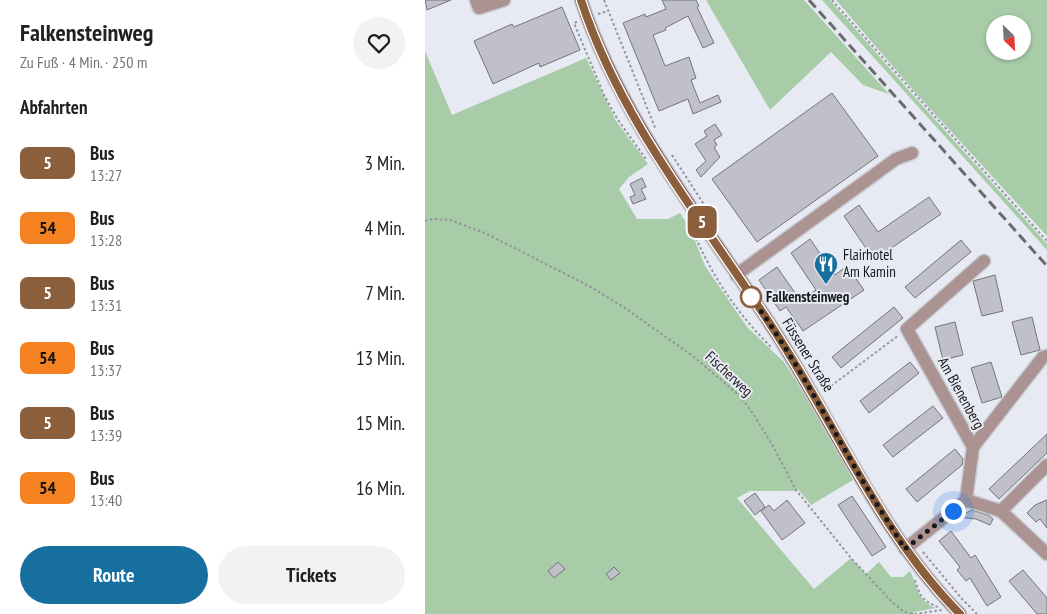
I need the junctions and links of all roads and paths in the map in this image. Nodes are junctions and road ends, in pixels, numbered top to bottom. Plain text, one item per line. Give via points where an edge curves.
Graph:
1 (476, 0) edge
2 (504, 0) edge
3 (581, 0) edge
4 (603, 0) edge
5 (833, 0) edge
6 (587, 18) junction
7 (912, 153) dead end
8 (649, 163) dead end
9 (425, 221) edge
10 (692, 229) dead end
11 (1047, 241) edge
12 (984, 261) dead end
13 (736, 275) junction
14 (907, 330) junction
15 (771, 347) dead end
16 (1047, 356) edge
17 (816, 398) junction
18 (973, 447) junction
19 (1047, 465) edge
20 (966, 500) junction
21 (1001, 512) junction
22 (905, 549) junction
23 (1047, 554) edge
24 (915, 579) dead end
25 (951, 611) edge

1 - 2 street via 479,8
3 - 6 main road, Füssener Straße
4 - 6 path via 607,10
5 - 11 path
6 - 8 path via 574,24 600,86 617,120
6 - 13 main road, Füssener Straße via 601,53 648,140
7 - 13 street via 896,159
9 - 25 path, Fischerweg via 450,220 485,233 589,286 694,357 740,396 754,414 796,490 851,558 893,603 904,612 914,614
10 - 15 path via 714,277 749,326
12 - 14 street
13 - 17 main road, Füssener Straße
14 - 17 path
14 - 18 street, Am Bienenberg
16 - 18 street
17 - 22 main road, Füssener Straße
18 - 20 street, Am Bienenberg
19 - 21 street
20 - 21 street
20 - 22 street
21 - 23 street
22 - 25 main road, Füssener Straße
24 - 25 path via 927,603

